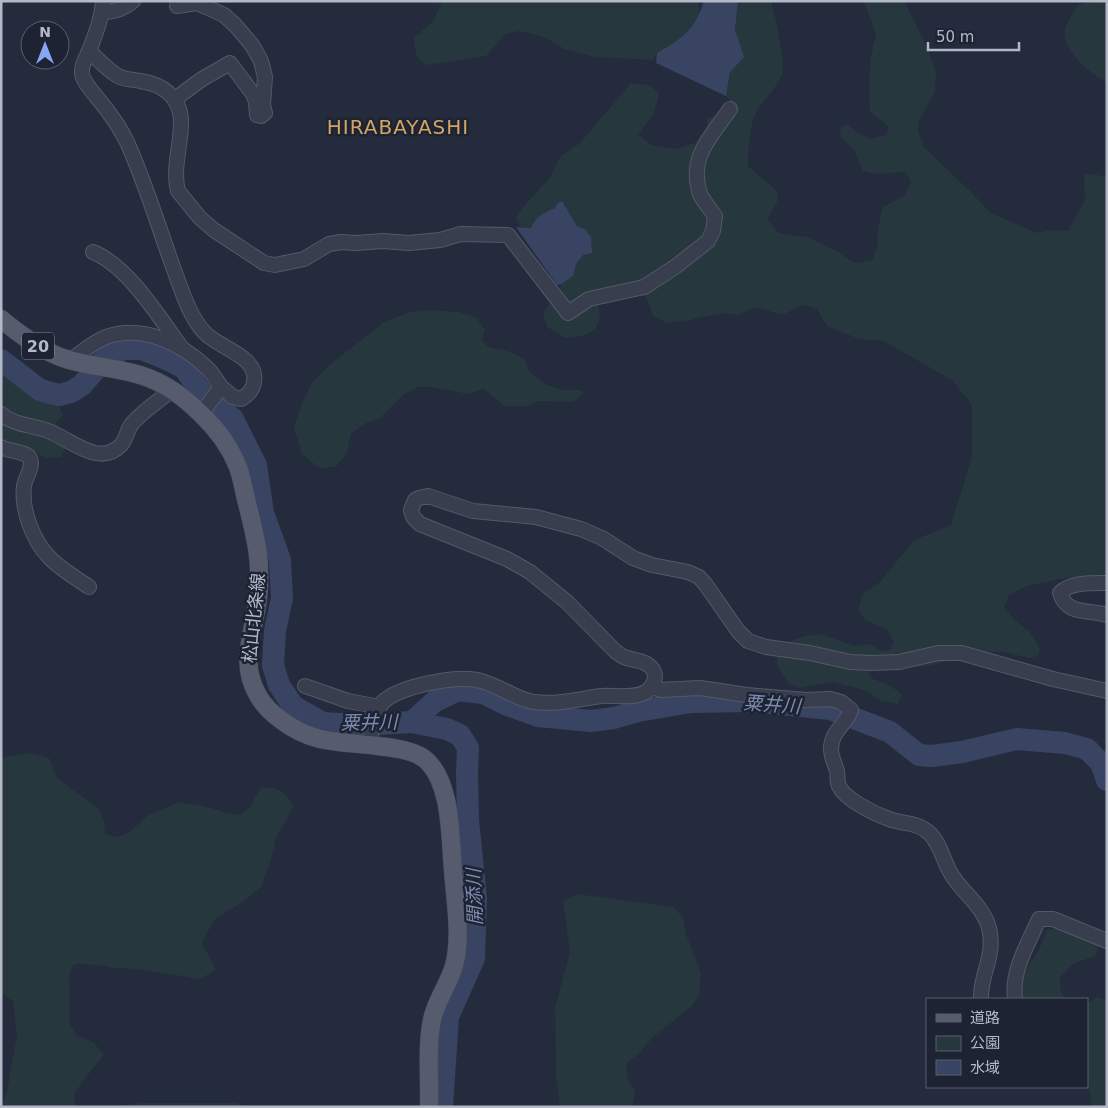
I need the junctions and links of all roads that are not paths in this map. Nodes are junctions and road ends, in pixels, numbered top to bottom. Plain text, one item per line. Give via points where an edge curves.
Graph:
1 (133, 1) edge
2 (102, 6) edge
3 (177, 6) dead end
4 (89, 51) junction
5 (175, 99) junction
6 (730, 109) dead end
7 (93, 252) dead end
8 (1, 319) edge
9 (181, 348) junction
10 (76, 362) junction
11 (220, 389) junction
12 (172, 390) junction
13 (204, 409) junction
14 (1, 414) edge
15 (1, 446) edge
16 (1107, 583) edge
17 (89, 587) dead end
18 (1107, 615) edge
19 (305, 686) dead end
20 (652, 686) junction
21 (1107, 691) edge
22 (378, 712) junction
23 (370, 739) junction
24 (1107, 941) edge
25 (981, 998) edge
26 (1015, 998) edge
27 (429, 1107) edge

1 - 2 street via 114,12
2 - 4 street
3 - 5 street via 197,3 224,15 235,24 261,61 265,77 265,113 257,115 253,94 230,63
4 - 5 street via 118,76 157,85
4 - 11 street via 81,74 126,140 193,315 204,332 249,362 253,370 255,380 248,395 241,399
5 - 6 street via 181,122 178,191 214,230 264,264 304,259 329,244 341,242 409,243 461,234 508,235 568,313 589,299 644,287 708,241 716,216 700,194 696,168 699,153
7 - 9 street via 112,263 148,299
8 - 10 main road, 松山北条線 / 20 via 34,344
9 - 10 street via 155,337 122,334 106,337 81,352
9 - 11 street via 210,370
10 - 12 main road, 松山北条線 / 20 via 143,376
11 - 13 street
12 - 13 main road, 松山北条線 / 20
12 - 14 street via 131,425 120,446 103,454 90,452 50,432 17,423
13 - 23 main road, 松山北条線 / 20 via 238,466 256,535 260,579 248,651 249,676 258,697 290,727 310,737 332,742
15 - 17 street via 31,459 24,486 24,503 37,540 49,557
16 - 18 street via 1086,583 1064,588 1060,593 1062,600 1073,610
19 - 22 street
20 - 21 street via 655,677 648,664 615,651 567,602 530,572 507,559 420,524 413,517 415,500 428,496 473,511 557,522 602,538 633,558 688,572 706,585 738,632 748,641 766,648 810,652 872,664 899,662 938,652 961,653
20 - 22 street via 647,692 638,694 566,702 531,702 482,681 458,678 409,689 383,702
20 - 25 street via 660,690 700,688 806,700 830,699 851,710 839,727 831,750 842,792 890,820 907,822 928,832 935,840 951,875 983,914 989,928 992,951
22 - 23 street
23 - 27 main road, 松山北条線 / 20 via 427,760 438,776 446,800 457,940 454,966 433,1016
24 - 26 street via 1053,920 1039,920 1019,964 1014,983

